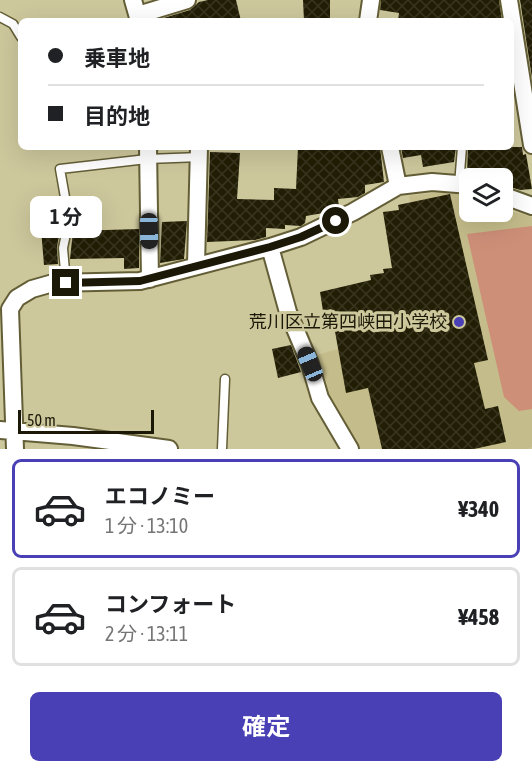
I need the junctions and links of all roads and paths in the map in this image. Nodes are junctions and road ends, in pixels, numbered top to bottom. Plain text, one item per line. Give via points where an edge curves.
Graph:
1 (187, 0) edge
2 (371, 0) edge
3 (508, 0) edge
4 (137, 12) edge
5 (0, 17) edge
6 (368, 18) edge
7 (510, 18) edge
8 (18, 32) edge
9 (514, 50) edge
10 (532, 143) edge
11 (391, 150) edge
12 (462, 150) edge
13 (200, 152) edge
14 (147, 153) edge
15 (463, 168) edge
16 (459, 185) edge
17 (398, 186) junction
18 (513, 199) edge
19 (532, 206) edge
20 (270, 247) junction
21 (196, 265) junction
22 (150, 279) junction
23 (66, 283) junction
24 (5, 314) edge
25 (225, 379) dead end
26 (8, 430) edge
27 (15, 449) edge
28 (169, 449) edge
29 (222, 449) edge
30 (350, 449) edge

1 - 4 street
2 - 6 street
3 - 7 street
5 - 8 lane via 13,24
9 - 10 street
11 - 17 street
12 - 15 lane
13 - 14 lane
13 - 21 street
14 - 22 street
14 - 23 lane via 60,169 69,220 63,248
16 - 17 street via 432,182
17 - 20 street via 353,213
18 - 19 street
20 - 21 street
20 - 30 street via 288,312 320,398
21 - 22 street
22 - 23 street
23 - 24 street via 32,289 17,298
24 - 26 street
25 - 29 lane
26 - 27 street
26 - 28 street

